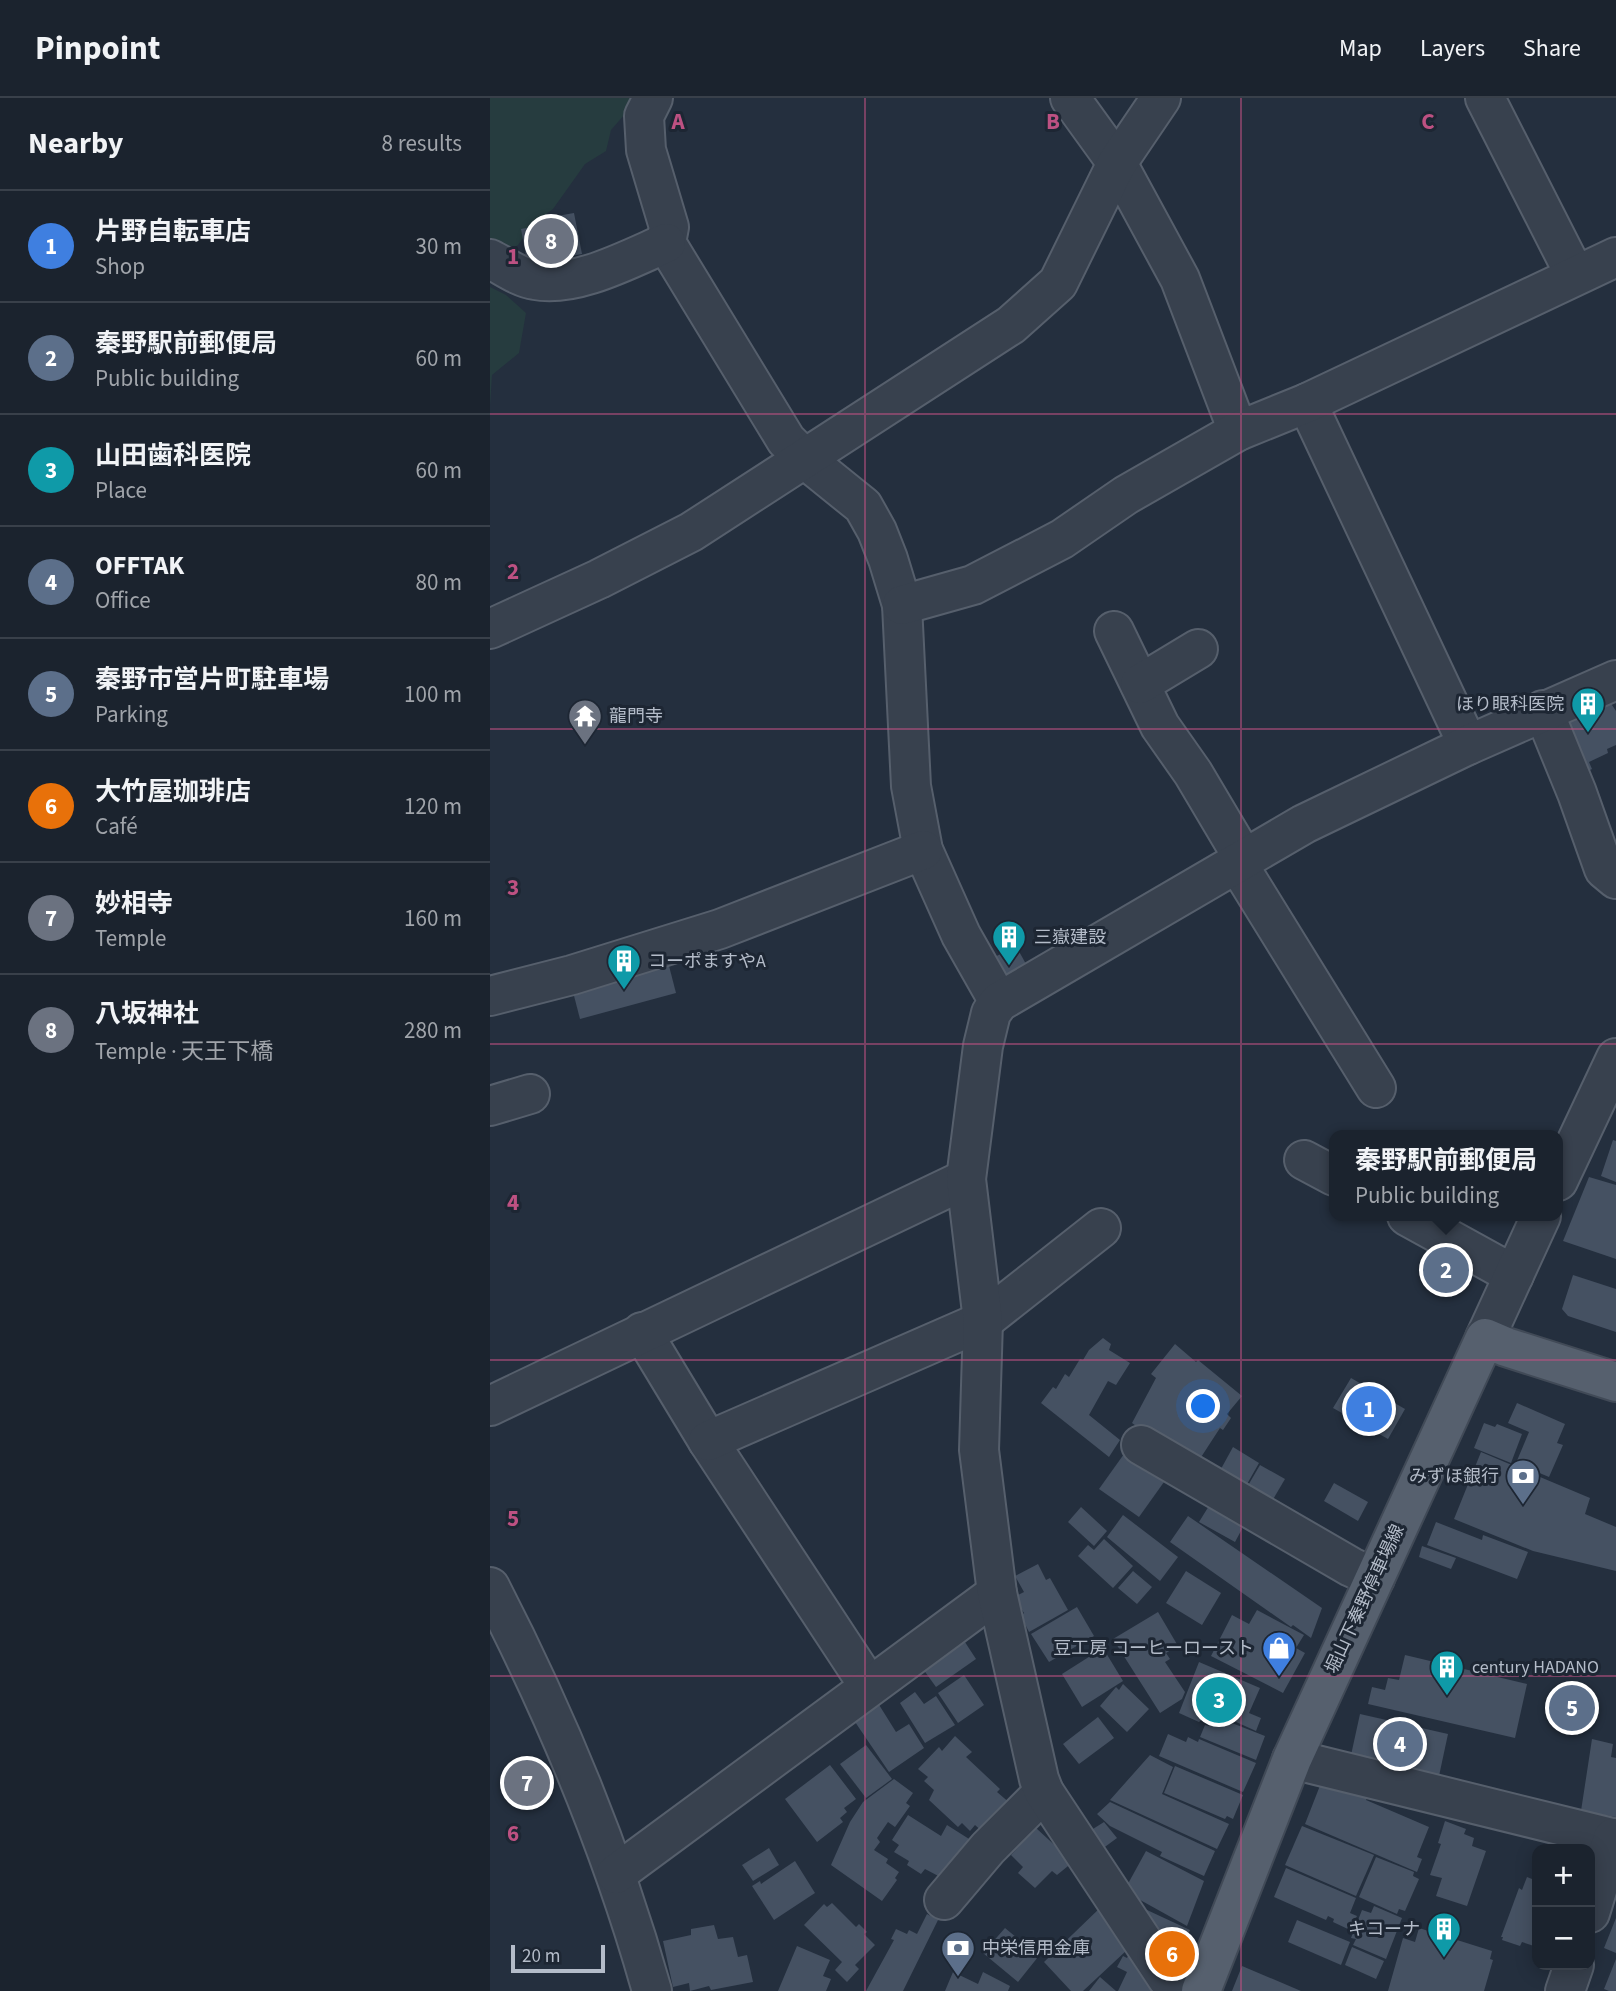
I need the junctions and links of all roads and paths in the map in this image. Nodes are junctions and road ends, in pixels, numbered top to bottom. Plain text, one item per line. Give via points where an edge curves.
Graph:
1 (653, 98) edge
2 (1070, 98) edge
3 (1161, 98) edge
4 (1485, 98) edge
5 (1117, 163) junction
6 (666, 243) junction
7 (1616, 257) edge
8 (494, 261) edge
9 (1575, 275) junction
10 (1307, 403) junction
11 (1238, 431) junction
12 (806, 460) junction
13 (902, 605) junction
14 (490, 629) edge
15 (1114, 631) dead end
16 (1198, 649) dead end
17 (1616, 680) edge
18 (1140, 684) junction
19 (1543, 710) junction
20 (1468, 745) junction
21 (923, 849) junction
22 (1241, 861) junction
23 (1616, 879) edge
24 (490, 996) edge
25 (999, 1002) junction
26 (1616, 1058) edge
27 (1376, 1088) dead end
28 (530, 1094) dead end
29 (490, 1106) edge
30 (1563, 1170) edge
31 (966, 1179) junction
32 (1416, 1221) edge
33 (1539, 1221) edge
34 (1101, 1228) dead end
35 (1514, 1275) junction
36 (983, 1321) junction
37 (642, 1332) junction
38 (1485, 1338) junction
39 (1616, 1382) edge
40 (490, 1406) edge
41 (708, 1441) junction
42 (1141, 1445) dead end
43 (1375, 1578) junction
44 (490, 1587) edge
45 (997, 1593) junction
46 (869, 1686) junction
47 (1292, 1759) junction
48 (1044, 1791) junction
49 (1615, 1838) edge
50 (616, 1874) junction
51 (944, 1900) dead end
52 (1592, 1907) edge
53 (1572, 1970) edge
54 (652, 1991) edge
55 (1188, 1991) edge
56 (1201, 1991) edge
57 (1565, 1991) edge

1 - 6 street via 644,117 646,150 669,226
2 - 5 street
3 - 5 street
4 - 9 street
5 - 11 street via 1180,279
5 - 12 street via 1058,283 1011,325
6 - 8 street via 591,274 550,282 532,280
6 - 12 street via 786,440
7 - 9 street
9 - 10 street
10 - 11 street
10 - 20 street
11 - 13 street via 1126,495 1062,539 973,585
12 - 13 street via 863,506 881,540
12 - 14 street via 691,532
13 - 21 street via 911,786
15 - 18 street
16 - 18 street
17 - 19 street
18 - 22 street
19 - 20 street
19 - 23 street via 1604,869
20 - 22 street via 1304,824
21 - 24 street via 720,929
21 - 25 street via 961,935
22 - 25 street
22 - 27 street
25 - 31 street via 991,1013 984,1046
26 - 30 street
28 - 29 street
31 - 36 street
31 - 37 street
32 - 35 street
33 - 35 street
34 - 36 street
35 - 38 street
36 - 41 street
36 - 45 street via 979,1450
37 - 40 street
37 - 41 street
38 - 39 main road
38 - 43 main road, 堀山下秦野停車場線
41 - 46 street
42 - 43 street
43 - 47 main road, 堀山下秦野停車場線
44 - 50 street
45 - 46 street
45 - 48 street
46 - 50 street
47 - 49 street
47 - 56 main road, 堀山下秦野停車場線
48 - 51 street
48 - 55 street via 1167,1978
49 - 52 street
50 - 54 street
53 - 57 street

